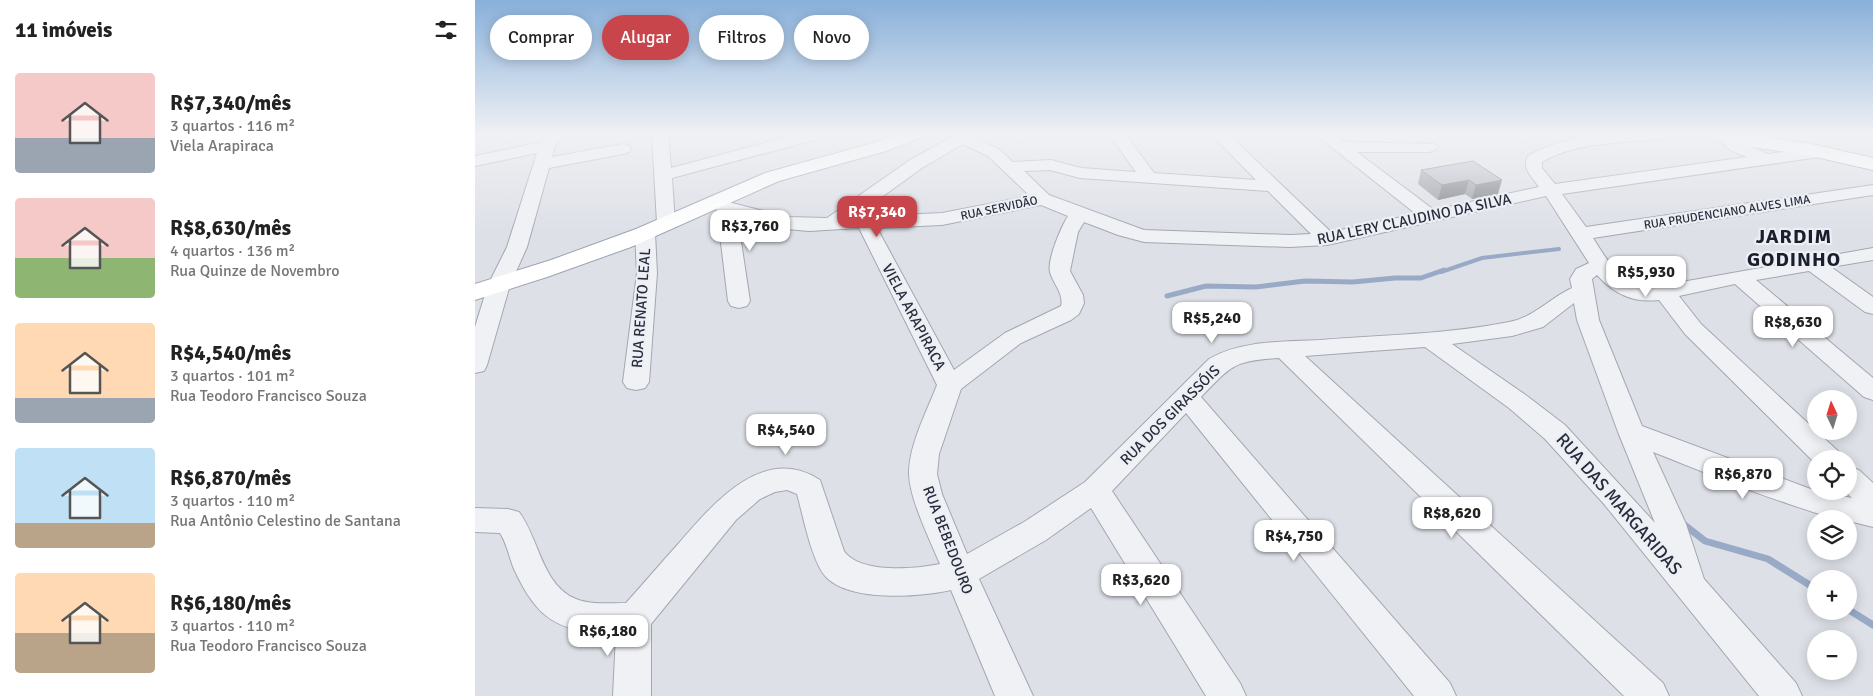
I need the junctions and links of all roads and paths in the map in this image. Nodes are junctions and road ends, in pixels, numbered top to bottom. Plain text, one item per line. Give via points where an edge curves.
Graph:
1 (541, 166) edge
2 (662, 166) edge
3 (690, 166) edge
4 (804, 166) edge
5 (913, 166) edge
6 (1020, 166) edge
7 (1056, 166) edge
8 (1141, 166) edge
9 (1251, 166) edge
10 (1366, 166) edge
11 (1534, 166) edge
12 (1713, 166) edge
13 (1009, 167) joint
14 (662, 175) junction
15 (1149, 178) junction
16 (1271, 186) junction
17 (1550, 190) junction
18 (1873, 190) edge
19 (1043, 199) junction
20 (722, 204) junction
21 (1079, 214) junction
22 (1433, 217) junction
23 (865, 222) junction
24 (666, 223) junction
25 (832, 224) junction
26 (645, 233) junction
27 (1581, 234) junction
28 (1327, 239) junction
29 (1873, 254) edge
30 (1813, 264) junction
31 (1600, 266) junction
32 (1739, 277) junction
33 (499, 285) junction
34 (1584, 290) junction
35 (475, 292) edge
36 (1665, 293) junction
37 (739, 301) dead end
38 (1873, 307) edge
39 (1430, 339) junction
40 (1285, 350) junction
41 (475, 365) edge
42 (1862, 370) edge
43 (636, 382) dead end
44 (950, 384) junction
45 (1873, 391) edge
46 (1187, 397) junction
47 (1631, 432) junction
48 (1820, 450) edge
49 (1857, 485) edge
50 (1095, 490) junction
51 (1873, 500) edge
52 (1873, 515) edge
53 (475, 520) edge
54 (960, 574) junction
55 (1692, 588) junction
56 (634, 619) junction
57 (633, 696) edge
58 (1014, 696) edge
59 (1227, 696) edge
60 (1437, 696) edge
61 (1650, 696) edge
62 (1783, 696) edge

1 - 33 street via 517,247
2 - 14 street
3 - 14 street
4 - 20 main road via 771,177
5 - 25 street
6 - 13 street
7 - 15 street via 1080,173
8 - 15 street
9 - 16 street
10 - 22 street
11 - 17 street
12 - 17 street, RUA LERY CLAUDINO DA SILVA
13 - 19 street
14 - 24 street
15 - 16 street
16 - 28 street
17 - 22 street, RUA LERY CLAUDINO DA SILVA
17 - 27 street
18 - 27 street, RUA PRUDENCIANO ALVES LIMA
19 - 21 street, RUA LERY CLAUDINO DA SILVA
19 - 23 street, RUA SERVIDÃO via 942,219
20 - 24 main road
20 - 25 street, RUA SERVIDÃO via 786,223
20 - 37 street
21 - 28 street, RUA LERY CLAUDINO DA SILVA via 1144,236 1291,241
21 - 44 street via 1068,232 1060,271 1072,296 1071,309 1013,338
22 - 28 street, RUA LERY CLAUDINO DA SILVA
23 - 25 street, RUA SERVIDÃO
23 - 44 street, VIELA ARAPIRACA
24 - 26 main road
26 - 33 main road via 572,262
26 - 43 street, RUA RENATO LEAL via 647,273
27 - 31 street
29 - 30 street
30 - 32 street
30 - 38 street
31 - 34 street via 1583,273
31 - 36 street via 1629,292
32 - 36 street
32 - 42 street
33 - 35 main road
33 - 41 street
34 - 39 street, RUA DOS GIRASSÓIS via 1526,326
34 - 47 street via 1588,320
36 - 48 street via 1693,330
39 - 40 street, RUA DOS GIRASSÓIS
39 - 55 street, RUA DAS MARGARIDAS via 1555,432
40 - 46 street, RUA DOS GIRASSÓIS via 1251,352 1229,358
40 - 61 street
42 - 45 street
44 - 54 street, RUA BEBEDOURO via 925,454 923,474 927,494
46 - 50 street, RUA DOS GIRASSÓIS
46 - 60 street
47 - 52 street via 1766,485
47 - 55 street via 1671,524
49 - 51 street
50 - 54 street, RUA DOS GIRASSÓIS via 1035,531
50 - 59 street
53 - 56 street via 508,521 516,531 540,588 556,607 587,618
54 - 56 street, RUA DOS GIRASSÓIS via 899,582 870,580 838,568 830,555 810,488 787,479 769,482 749,492 725,512
54 - 58 street, RUA BEBEDOURO
55 - 62 street, RUA DAS MARGARIDAS
56 - 57 street

